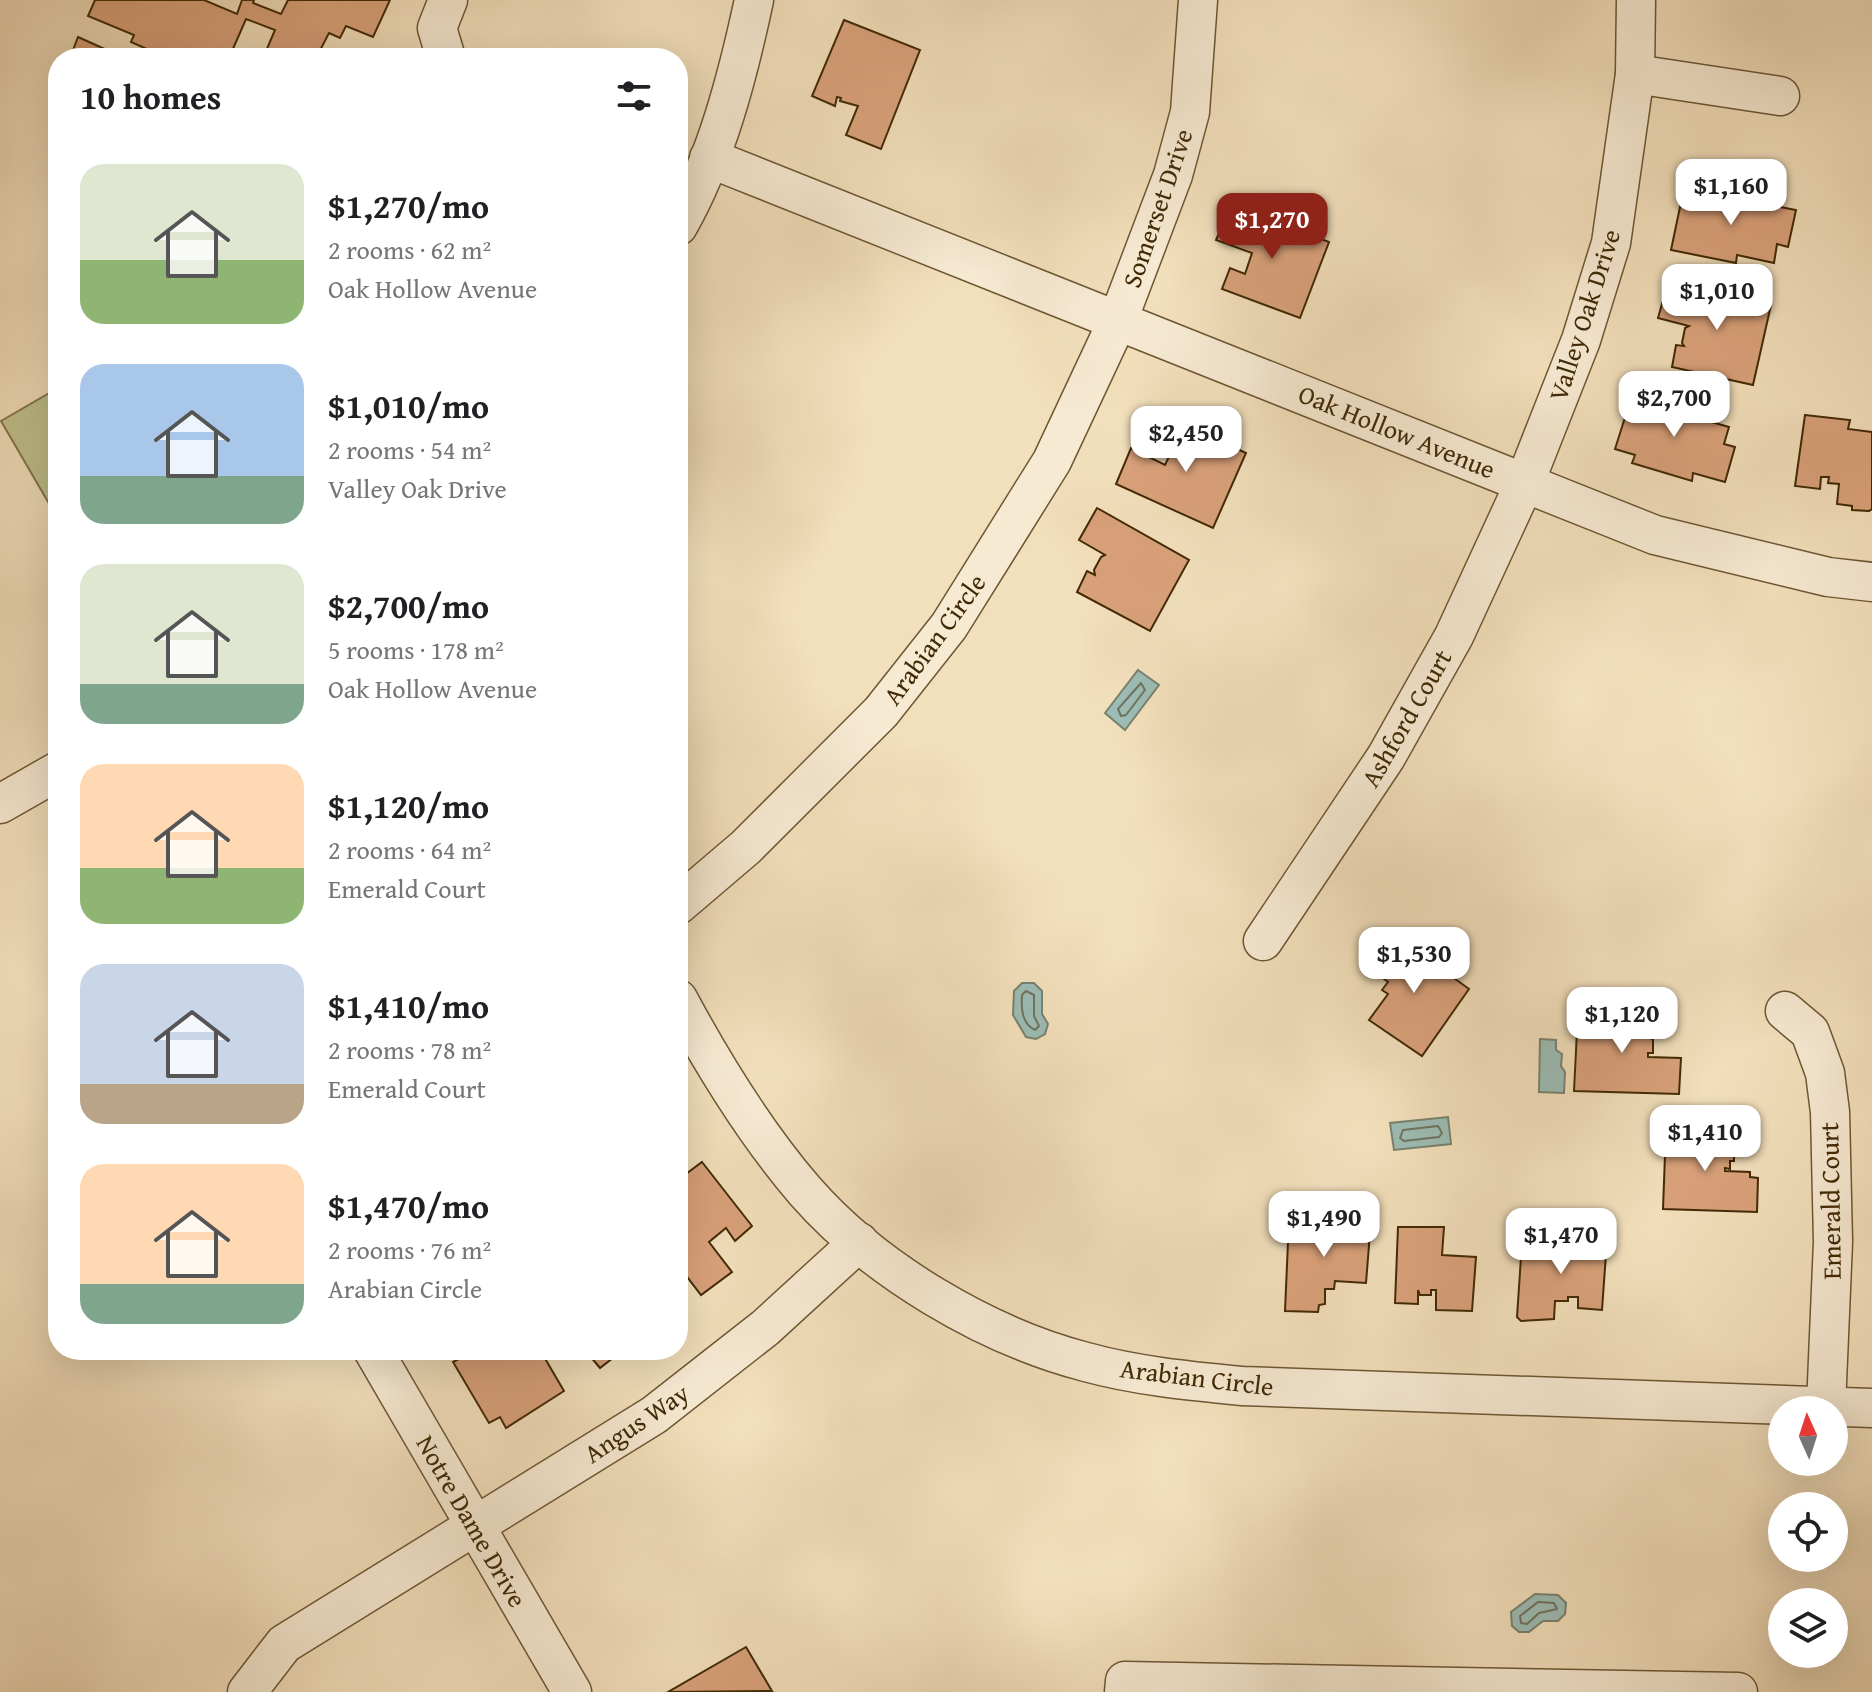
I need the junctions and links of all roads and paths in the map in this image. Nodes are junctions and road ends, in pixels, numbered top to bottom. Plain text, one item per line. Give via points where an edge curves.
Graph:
1 (448, 0) edge
2 (754, 0) edge
3 (1198, 0) edge
4 (1636, 0) edge
5 (443, 48) edge
6 (1635, 74) junction
7 (1780, 96) dead end
8 (695, 176) edge
9 (688, 197) edge
10 (1118, 320) junction
11 (1525, 482) junction
12 (1872, 582) edge
13 (48, 786) edge
14 (0, 804) edge
15 (688, 896) edge
16 (1263, 941) dead end
17 (1785, 1011) dead end
18 (688, 1017) edge
19 (859, 1242) junction
20 (379, 1360) edge
21 (1826, 1396) edge
22 (1768, 1404) edge
23 (1848, 1407) edge
24 (1872, 1408) edge
25 (475, 1526) junction
26 (247, 1692) edge
27 (572, 1692) edge
28 (1124, 1692) edge
29 (1738, 1692) edge

1 - 5 street via 437,28
2 - 8 street via 744,47
3 - 10 street, Somerset Drive via 1190,112 1173,175
4 - 6 street, Valley Oak Drive
6 - 7 street
6 - 11 street, Valley Oak Drive via 1611,243 1581,340
8 - 9 street
8 - 10 street, Oak Hollow Avenue
10 - 11 street, Oak Hollow Avenue
10 - 15 street, Arabian Circle via 1052,461 949,626 881,712 746,847
11 - 12 street, Oak Hollow Avenue via 1655,535 1828,577
11 - 16 street, Ashford Court via 1454,636 1401,730
13 - 14 street
17 - 21 street, Emerald Court via 1810,1032 1825,1073 1830,1112 1833,1242
18 - 19 street, Arabian Circle via 757,1130 806,1192
19 - 22 street, Arabian Circle via 964,1314 1013,1336 1085,1362 1166,1378 1242,1386
19 - 25 street, Angus Way via 765,1328 654,1415
20 - 25 street, Notre Dame Drive
23 - 24 street, Arabian Circle
25 - 26 street, Angus Way via 284,1644
25 - 27 street, Notre Dame Drive
28 - 29 street via 1125,1681

